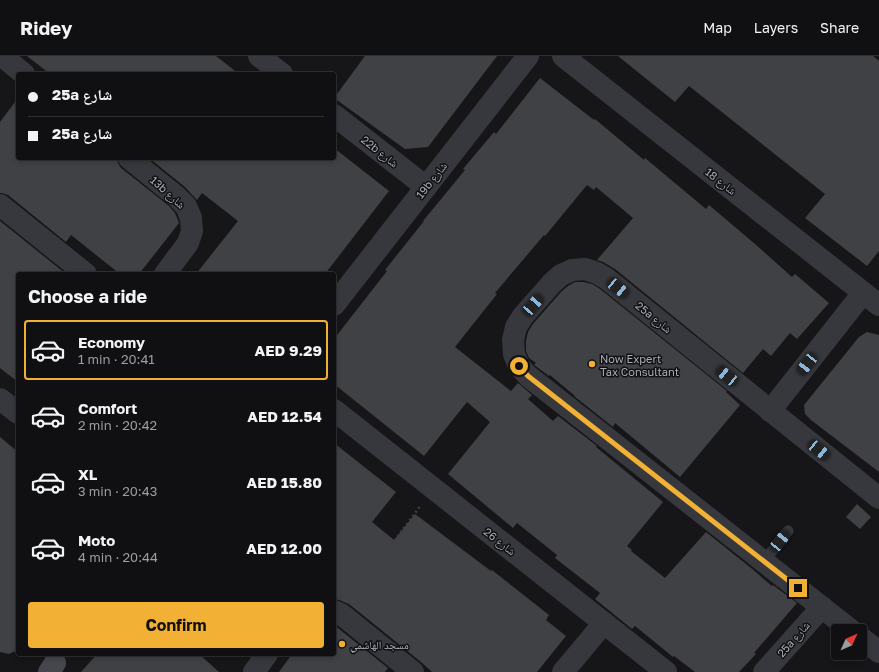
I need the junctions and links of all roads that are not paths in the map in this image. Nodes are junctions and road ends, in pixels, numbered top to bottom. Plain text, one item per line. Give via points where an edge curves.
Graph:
1 (2, 56) edge
2 (258, 56) edge
3 (528, 56) edge
4 (563, 56) edge
5 (22, 72) edge
6 (279, 72) edge
7 (336, 117) edge
8 (131, 160) edge
9 (426, 187) junction
10 (0, 205) edge
11 (84, 272) edge
12 (166, 272) edge
13 (871, 299) edge
14 (336, 302) edge
15 (0, 399) edge
16 (16, 411) edge
17 (770, 411) junction
18 (336, 412) edge
19 (879, 498) edge
20 (788, 531) dead end
21 (764, 561) junction
22 (822, 607) junction
23 (337, 612) edge
24 (604, 623) junction
25 (843, 624) edge
26 (867, 643) edge
27 (879, 652) edge
28 (266, 656) edge
29 (254, 672) edge
30 (413, 672) edge
31 (563, 672) edge
32 (666, 672) edge
33 (764, 672) edge

1 - 5 street
2 - 6 street
3 - 9 street, 19b شارع
4 - 13 street, شارع 18
7 - 9 street, 22b شارع
8 - 12 street, 13b شارع via 177,197 186,206 191,218 192,231 188,243
9 - 14 street, 19b شارع
10 - 11 street
13 - 17 street
15 - 16 street
17 - 19 street, 25a شارع
17 - 21 street, 25a شارع via 607,280 585,269 572,270 561,275 516,327 513,340 514,354 519,366 528,376
18 - 24 street, شارع 26
20 - 21 lane
21 - 22 street, 25a شارع
22 - 25 street, 25a شارع
22 - 33 street, 25a شارع
23 - 30 street
24 - 31 street
24 - 32 street, شارع 26
26 - 27 street
28 - 29 street

